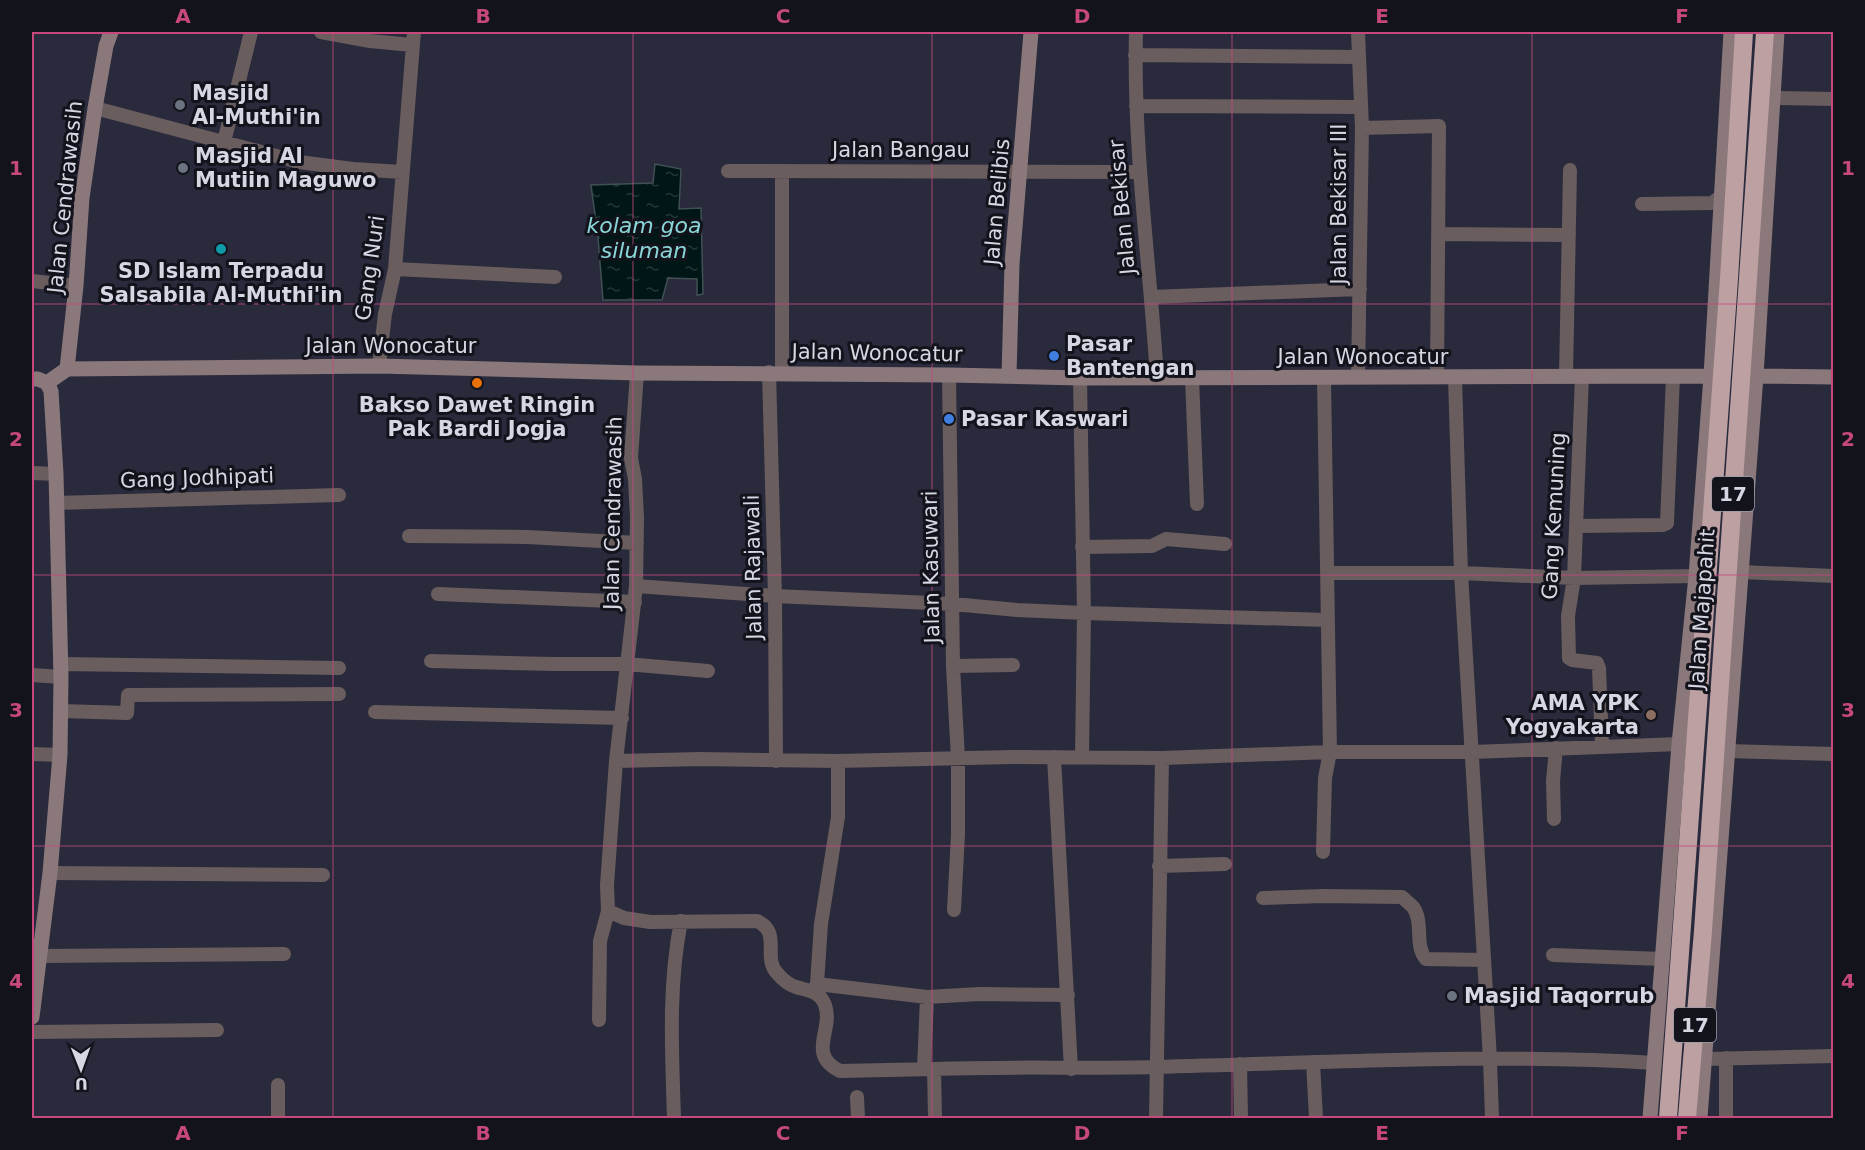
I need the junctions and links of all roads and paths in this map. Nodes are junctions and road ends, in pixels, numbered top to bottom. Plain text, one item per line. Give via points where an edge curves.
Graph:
1 (111, 32) edge
2 (251, 32) edge
3 (321, 32) edge
4 (1031, 32) edge
5 (1136, 32) edge
6 (1358, 32) edge
7 (1731, 32) edge
8 (1744, 32) edge
9 (1765, 32) edge
10 (1777, 32) edge
11 (413, 38) edge
12 (1135, 55) junction
13 (1358, 57) junction
14 (1741, 81) junction
15 (1761, 82) junction
16 (1773, 98) junction
17 (1833, 99) edge
18 (1136, 105) junction
19 (1361, 107) junction
20 (95, 108) junction
21 (1739, 127) junction
22 (1759, 127) junction
23 (1362, 128) junction
24 (224, 141) junction
25 (1570, 170) dead end
26 (728, 171) dead end
27 (1020, 171) junction
28 (402, 172) junction
29 (782, 172) junction
30 (1140, 172) junction
31 (1720, 198) junction
32 (1642, 204) dead end
33 (1438, 234) junction
34 (1569, 235) junction
35 (395, 269) junction
36 (555, 277) dead end
37 (32, 281) edge
38 (76, 286) junction
39 (1360, 289) junction
40 (1151, 297) junction
41 (379, 366) junction
42 (67, 369) junction
43 (637, 372) junction
44 (775, 373) junction
45 (949, 375) junction
46 (1009, 376) junction
47 (1566, 376) junction
48 (1582, 376) junction
49 (1673, 376) junction
50 (1711, 376) junction
51 (1756, 376) junction
52 (1358, 377) junction
53 (1437, 377) junction
54 (1833, 377) edge
55 (1080, 378) junction
56 (1157, 378) junction
57 (1192, 378) junction
58 (1324, 378) junction
59 (1455, 378) junction
60 (32, 379) edge
61 (47, 383) junction
62 (32, 473) edge
63 (56, 474) junction
64 (339, 495) dead end
65 (56, 503) junction
66 (1197, 504) dead end
67 (1576, 526) junction
68 (409, 536) dead end
69 (637, 543) junction
70 (1225, 544) dead end
71 (1082, 547) junction
72 (1741, 572) junction
73 (1328, 573) junction
74 (1461, 573) junction
75 (1696, 576) junction
76 (1833, 576) edge
77 (1574, 578) junction
78 (636, 586) junction
79 (438, 594) dead end
80 (775, 596) junction
81 (634, 602) junction
82 (953, 604) junction
83 (1084, 613) junction
84 (1328, 620) junction
85 (431, 661) dead end
86 (626, 664) junction
87 (1013, 665) dead end
88 (953, 666) junction
89 (339, 668) dead end
90 (60, 670) junction
91 (708, 671) dead end
92 (32, 675) edge
93 (339, 694) dead end
94 (61, 711) junction
95 (375, 712) dead end
96 (621, 718) junction
97 (1689, 725) junction
98 (1679, 744) junction
99 (1602, 747) junction
100 (1556, 748) junction
101 (1728, 751) junction
102 (1330, 752) junction
103 (1472, 752) junction
104 (32, 754) edge
105 (1833, 754) edge
106 (60, 755) junction
107 (1054, 757) junction
108 (1082, 757) junction
109 (1162, 758) junction
110 (958, 759) junction
111 (616, 761) junction
112 (776, 761) junction
113 (838, 761) junction
114 (1554, 819) dead end
115 (1323, 852) dead end
116 (1225, 864) dead end
117 (1159, 866) junction
118 (50, 873) junction
119 (323, 875) dead end
120 (1263, 898) dead end
121 (954, 910) dead end
122 (608, 911) junction
123 (681, 921) junction
124 (284, 954) dead end
125 (39, 956) junction
126 (1553, 956) dead end
127 (1662, 958) junction
128 (1484, 960) junction
129 (815, 988) junction
130 (1068, 994) junction
131 (927, 997) junction
132 (32, 1017) edge
133 (599, 1020) dead end
134 (217, 1030) dead end
135 (32, 1032) edge
136 (1833, 1056) edge
137 (1726, 1058) junction
138 (1490, 1059) junction
139 (1704, 1059) junction
140 (1313, 1062) junction
141 (1655, 1063) junction
142 (1240, 1064) junction
143 (1158, 1067) junction
144 (929, 1069) junction
145 (1071, 1069) junction
146 (279, 1085) dead end
147 (857, 1097) dead end
148 (278, 1119) edge
149 (674, 1119) edge
150 (858, 1119) edge
151 (936, 1119) edge
152 (1156, 1119) edge
153 (1241, 1119) edge
154 (1316, 1119) edge
155 (1492, 1119) edge
156 (1650, 1119) edge
157 (1668, 1119) edge
158 (1687, 1119) edge
159 (1700, 1119) edge
160 (1726, 1119) edge

1 - 20 street, Jalan Cendrawasih
2 - 24 street
3 - 11 street via 370,41
4 - 27 street, Jalan Belibis
5 - 12 street, Jalan Bekisar
6 - 13 street, Jalan Bekisar III
7 - 31 street
8 - 14 highway, Jalan Majapahit / 17
9 - 15 highway, Jalan Majapahit / 17
10 - 16 street
11 - 28 street, Gang Nuri
12 - 13 street
12 - 18 street, Jalan Bekisar
13 - 19 street, Jalan Bekisar III
14 - 15 highway
14 - 21 highway, Jalan Majapahit / 17
15 - 22 highway, Jalan Majapahit / 17
16 - 17 street
16 - 51 street
18 - 19 street
18 - 30 street, Jalan Bekisar
19 - 23 street, Jalan Bekisar III
20 - 24 street
20 - 38 street, Jalan Cendrawasih via 82,198
21 - 22 highway
21 - 97 highway, Jalan Majapahit / 17
22 - 158 highway, Jalan Majapahit / 17
23 - 33 street via 1438,126
23 - 39 street, Jalan Bekisar III
24 - 28 street via 299,162
25 - 34 street
26 - 29 street, Jalan Bangau
27 - 29 street, Jalan Bangau
27 - 30 street, Jalan Bangau
27 - 46 street, Jalan Belibis via 1012,264
28 - 35 street, Gang Nuri
29 - 44 street
30 - 40 street, Jalan Bekisar
31 - 32 street via 1712,203
31 - 50 street
33 - 34 street
33 - 53 street
34 - 47 street
35 - 36 street
35 - 41 street, Gang Nuri
37 - 38 street
38 - 42 street, Jalan Cendrawasih
39 - 40 street
39 - 52 street, Jalan Bekisar III
40 - 56 street, Jalan Bekisar
41 - 42 street, Jalan Wonocatur
41 - 43 street, Jalan Wonocatur
42 - 61 street
43 - 44 street, Jalan Wonocatur
43 - 69 street, Jalan Cendrawasih via 630,459 635,480
44 - 45 street, Jalan Wonocatur
44 - 80 street, Jalan Rajawali
45 - 46 street, Jalan Wonocatur
45 - 82 street, Jalan Kasuwari
46 - 55 street, Jalan Wonocatur
47 - 48 street, Jalan Wonocatur
47 - 59 street, Jalan Wonocatur
48 - 49 street, Jalan Wonocatur
48 - 67 street, Gang Kemuning
49 - 50 street, Jalan Wonocatur
49 - 67 street via 1667,524
50 - 75 street
51 - 54 street
51 - 72 street
52 - 53 street, Jalan Wonocatur
52 - 58 street, Jalan Wonocatur
53 - 59 street, Jalan Wonocatur
55 - 56 street, Jalan Wonocatur
55 - 71 street
56 - 57 street, Jalan Wonocatur
57 - 58 street, Jalan Wonocatur
57 - 66 street
58 - 73 street
59 - 74 street
60 - 61 street
61 - 63 street via 51,391
62 - 63 street
63 - 65 street
64 - 65 street, Gang Jodhipati
65 - 90 street
67 - 77 street, Gang Kemuning
68 - 69 street
69 - 78 street, Jalan Cendrawasih
70 - 71 street via 1166,539 1152,546
71 - 83 street
72 - 76 street
72 - 101 street
73 - 74 street
73 - 84 street
74 - 77 street
74 - 103 street
75 - 77 street
75 - 97 street
77 - 99 street, Gang Kemuning via 1568,616 1569,658 1597,663 1599,668
78 - 80 street
78 - 81 street, Jalan Cendrawasih
79 - 81 street
80 - 82 street
80 - 112 street, Jalan Rajawali
81 - 86 street, Jalan Cendrawasih
82 - 83 street
82 - 88 street, Jalan Kasuwari
83 - 84 street
83 - 108 street
84 - 102 street
85 - 86 street
86 - 91 street
86 - 96 street, Jalan Cendrawasih
87 - 88 street
88 - 110 street, Jalan Kasuwari
89 - 90 street
90 - 92 street
90 - 94 street
93 - 94 street via 128,695 127,713
94 - 106 street
95 - 96 street
96 - 111 street, Jalan Cendrawasih
97 - 98 street
97 - 157 highway, Jalan Majapahit / 17
98 - 99 street
98 - 127 street
99 - 100 street
100 - 103 street
100 - 114 street
101 - 105 street
101 - 139 street
102 - 103 street
102 - 109 street
102 - 115 street
103 - 128 street
104 - 106 street
106 - 118 street
107 - 108 street
107 - 110 street
107 - 130 street
108 - 109 street
109 - 117 street
110 - 113 street
110 - 121 street, Jalan Kasuwari
111 - 112 street
111 - 122 street, Jalan Cendrawasih
112 - 113 street
113 - 129 street via 838,817 822,913
116 - 117 street
117 - 143 street
118 - 119 street
118 - 125 street
120 - 128 street via 1402,897 1413,907 1426,959
122 - 123 street via 635,921
122 - 133 street, Jalan Cendrawasih via 600,941
123 - 129 street via 765,924 775,972 794,987
123 - 149 street via 674,977
124 - 125 street
125 - 132 street
126 - 127 street
127 - 141 street
128 - 138 street
129 - 131 street
129 - 144 street via 826,1007 823,1056 830,1066 840,1071
130 - 131 street
130 - 145 street
131 - 144 street
134 - 135 street
136 - 137 street
137 - 139 street
137 - 160 street
138 - 140 street
138 - 141 street
138 - 155 street
139 - 159 street
140 - 142 street
140 - 154 street
141 - 156 street
142 - 143 street
142 - 153 street
143 - 145 street
143 - 152 street
144 - 145 street
144 - 151 street
146 - 148 street
147 - 150 street

